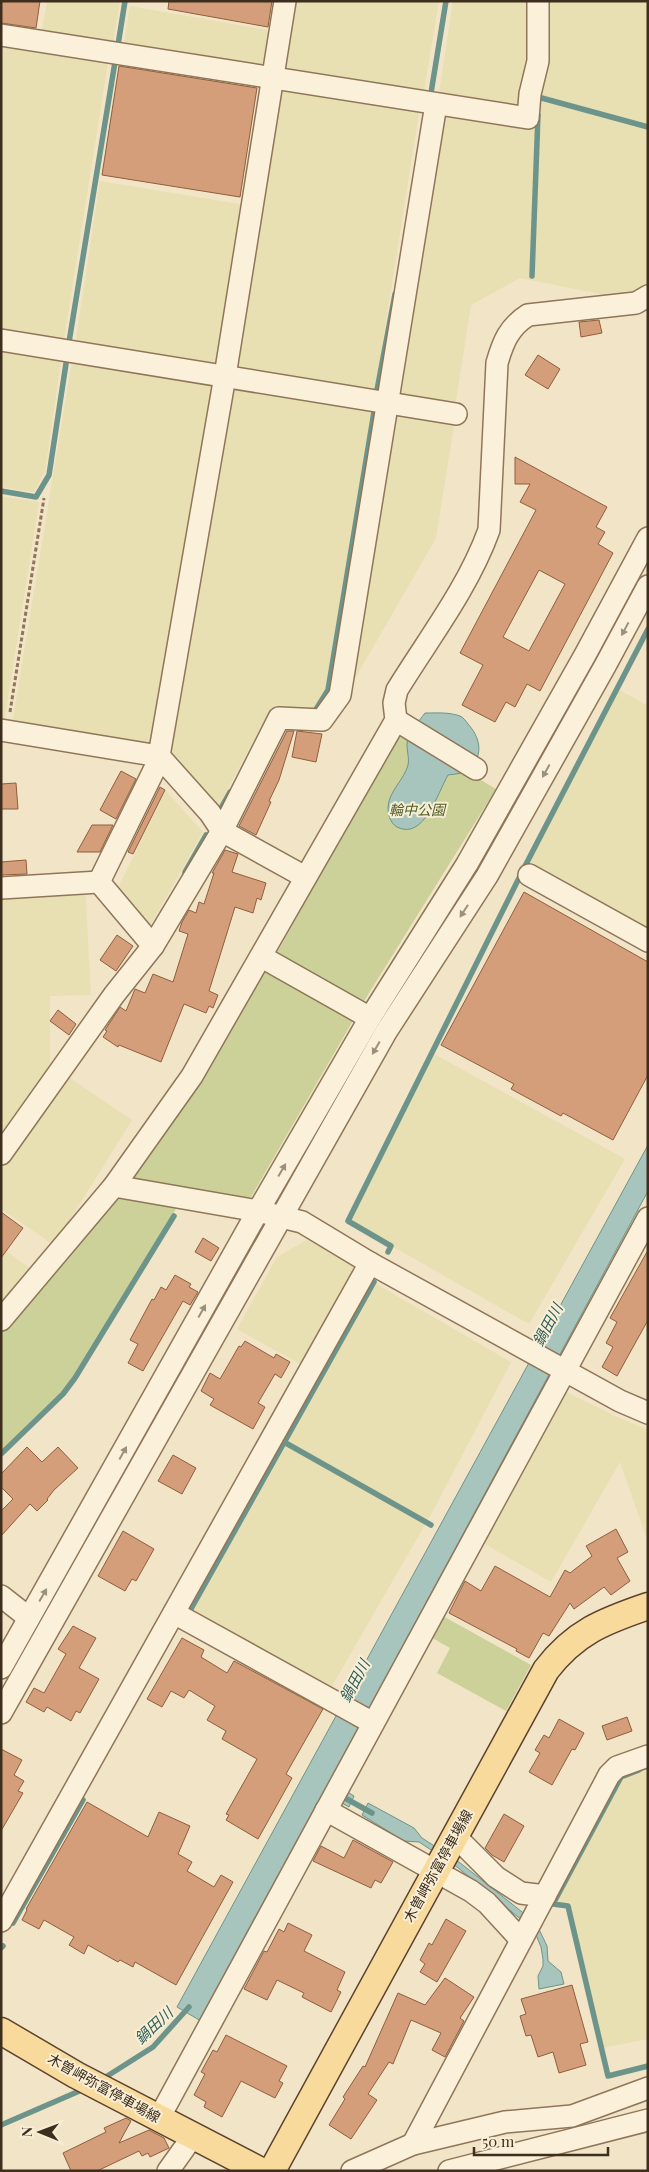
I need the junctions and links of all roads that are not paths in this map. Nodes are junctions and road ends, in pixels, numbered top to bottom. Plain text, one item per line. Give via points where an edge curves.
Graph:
1 (285, 1) edge
2 (538, 1) edge
3 (1, 34) edge
4 (273, 78) junction
5 (436, 104) junction
6 (648, 296) edge
7 (1, 340) edge
8 (225, 376) junction
9 (387, 402) junction
10 (456, 414) dead end
11 (648, 538) edge
12 (648, 586) edge
13 (402, 724) junction
14 (4, 731) edge
15 (159, 757) junction
16 (476, 769) dead end
17 (222, 831) junction
18 (529, 875) dead end
19 (305, 877) junction
20 (99, 882) junction
21 (1, 888) edge
22 (648, 941) edge
23 (153, 946) junction
24 (262, 957) junction
25 (370, 1018) junction
26 (1, 1154) edge
27 (114, 1186) junction
28 (258, 1211) junction
29 (280, 1217) junction
30 (648, 1218) edge
31 (370, 1263) junction
32 (1, 1320) edge
33 (565, 1371) junction
34 (648, 1413) edge
35 (1, 1596) edge
36 (648, 1606) edge
37 (174, 1613) junction
38 (29, 1618) junction
39 (1, 1668) edge
40 (1, 1713) edge
41 (370, 1722) junction
42 (648, 1756) edge
43 (328, 1806) junction
44 (444, 1855) junction
45 (532, 1920) junction
46 (1, 1922) edge
47 (3, 2034) edge
48 (648, 2088) edge
49 (159, 2118) junction
50 (648, 2120) edge
51 (193, 2136) junction
52 (413, 2144) junction
53 (168, 2171) edge
54 (261, 2171) edge
55 (272, 2171) edge
56 (352, 2171) edge
57 (449, 2171) edge

1 - 4 street
2 - 5 street via 538,61 528,118
3 - 4 street
4 - 5 street
4 - 8 street
5 - 9 street
6 - 13 street via 636,303 528,315 515,323 504,339 497,363 489,530 466,581 397,690 394,703
7 - 8 street
8 - 9 street
8 - 15 street
9 - 10 street
9 - 17 street via 340,695 322,720 279,718
11 - 25 street via 467,864
12 -> 29 street via 487,876 386,1032
13 - 16 street
13 - 19 street
14 - 15 street
15 - 17 street via 210,813
15 - 20 street
17 - 19 street
17 - 23 street
18 - 22 street
19 - 24 street
20 - 21 street
20 - 23 street
23 - 26 street via 114,995
24 - 25 street
24 - 27 street via 192,1076
28 -> 25 street
27 - 28 street
27 - 32 street
28 - 29 street
38 -> 28 street
29 - 31 street via 302,1222
29 - 40 street
30 - 33 street
31 - 33 street
31 - 37 street
33 - 34 street via 620,1402
33 - 41 street
35 - 38 street
36 - 44 main road, 木曽岬弥富停車場線 via 593,1628 559,1653 528,1702
37 - 41 street
37 - 46 street
38 - 39 street
41 - 43 street
42 - 45 street via 617,1767 609,1775
43 - 44 street
43 - 49 street
44 - 45 street via 470,1891 487,1903
44 - 45 street via 496,1877 522,1894
44 - 55 main road, 木曽岬弥富停車場線
45 - 52 street
47 - 49 main road, 木曽岬弥富停車場線
48 - 52 street via 572,2116 505,2122
49 - 51 main road, 木曽岬弥富停車場線
50 - 57 street
51 - 53 street
51 - 54 main road, 木曽岬弥富停車場線
52 - 56 street

